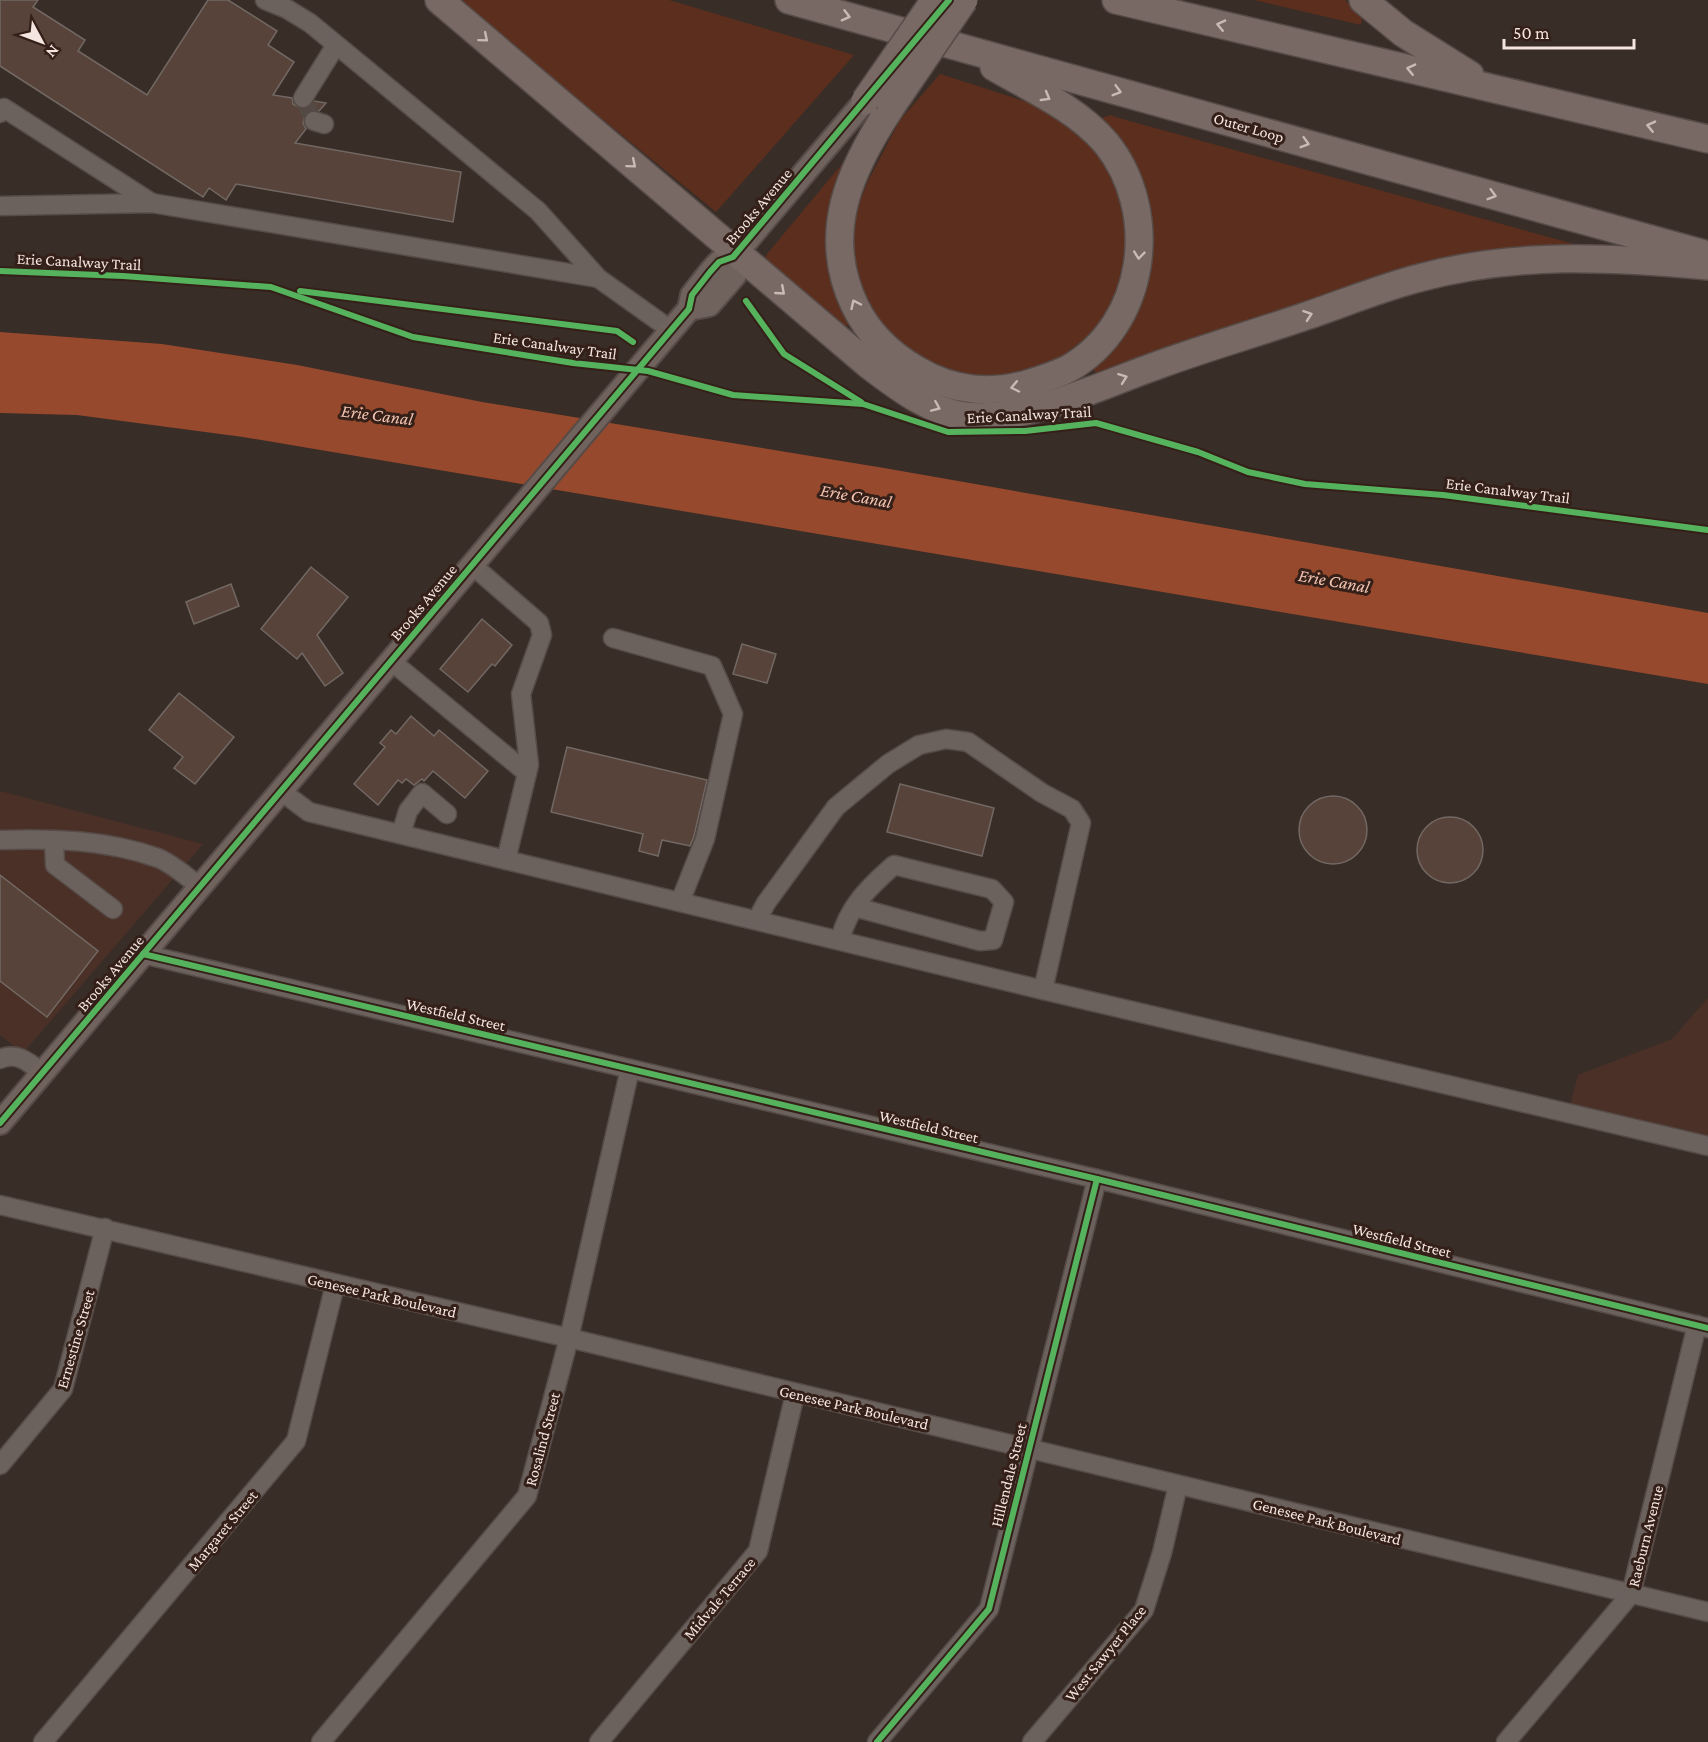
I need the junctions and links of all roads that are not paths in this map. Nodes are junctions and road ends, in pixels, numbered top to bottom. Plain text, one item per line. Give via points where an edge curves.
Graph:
1 (265, 0) edge
2 (439, 0) edge
3 (789, 0) edge
4 (935, 0) edge
5 (964, 0) edge
6 (1116, 0) edge
7 (1363, 0) edge
8 (336, 45) junction
9 (959, 47) junction
10 (1489, 87) junction
11 (303, 98) dead end
12 (865, 101) joint
13 (0, 113) edge
14 (1708, 139) edge
15 (152, 203) junction
16 (0, 206) edge
17 (735, 255) junction
18 (1708, 255) edge
19 (1708, 266) edge
20 (598, 278) junction
21 (671, 330) junction
22 (476, 560) junction
23 (613, 638) dead end
24 (391, 661) junction
25 (527, 773) junction
26 (281, 791) junction
27 (447, 814) dead end
28 (400, 834) junction
29 (0, 840) edge
30 (54, 840) junction
31 (506, 860) junction
32 (200, 887) junction
33 (680, 902) junction
34 (855, 907) junction
35 (113, 909) dead end
36 (757, 920) junction
37 (840, 940) junction
38 (143, 954) junction
39 (1043, 990) junction
40 (0, 1059) edge
41 (630, 1069) junction
42 (42, 1073) junction
43 (0, 1123) edge
44 (1708, 1146) edge
45 (1097, 1179) junction
46 (0, 1205) edge
47 (105, 1228) junction
48 (335, 1285) junction
49 (1703, 1327) edge
50 (569, 1338) junction
51 (795, 1394) junction
52 (1029, 1448) junction
53 (2, 1458) edge
54 (1178, 1485) junction
55 (1631, 1594) junction
56 (1708, 1612) edge
57 (43, 1742) edge
58 (321, 1742) edge
59 (598, 1742) edge
60 (877, 1742) edge
61 (1032, 1742) edge
62 (1506, 1742) edge

1 - 8 street via 310,23
2 -> 17 highway
3 -> 9 highway, Outer Loop
4 - 12 highway, bridge
9 -> 5 highway, bridge via 1066,109 1106,143 1129,183 1141,236 1133,284 1109,333 1069,368 1045,379 995,390 972,390 931,378 879,341 854,303 841,257 841,221 854,171 872,136
10 -> 6 highway
7 - 10 highway via 1403,33
8 - 11 street
8 - 20 street via 538,212
9 -> 18 highway, Outer Loop
14 -> 10 highway
12 - 17 main road, Brooks Avenue
13 - 15 street via 4,108
15 - 16 street
15 - 20 street
17 -> 19 highway via 903,390 936,409 964,416 993,417 1029,411 1419,278 1485,263 1582,257
17 - 21 main road, Brooks Avenue via 719,262 710,272 692,295 689,309
20 - 21 street
21 - 22 main road, Brooks Avenue
22 - 24 main road, Brooks Avenue
22 - 25 street via 539,623 542,635 521,694
23 - 33 street via 712,666 733,714 705,839
24 - 25 street
24 - 26 main road, Brooks Avenue
25 - 31 street
26 - 28 street via 309,812
26 - 32 main road, Brooks Avenue
27 - 28 street via 422,793 408,811
28 - 31 street
29 - 30 street
30 - 32 street via 117,848 159,859
30 - 35 street via 55,865
31 - 33 street
32 - 38 main road, Brooks Avenue
33 - 36 street
34 - 34 street via 868,887 894,865 992,889 1004,902 993,940 980,941
34 - 37 street
36 - 37 street
36 - 39 street via 836,807 888,764 919,745 946,739 968,742 1072,809 1081,823
37 - 39 street
38 - 41 street, Westfield Street
38 - 42 main road, Brooks Avenue
39 - 44 street
40 - 42 street via 24,1059
41 - 45 street, Westfield Street
41 - 50 street, Rosalind Street
42 - 43 main road, Brooks Avenue
45 - 49 street, Westfield Street
45 - 52 street, Hillendale Street
46 - 47 street, Genesee Park Boulevard
47 - 48 street, Genesee Park Boulevard
47 - 53 street, Ernestine Street via 63,1389
48 - 50 street, Genesee Park Boulevard
48 - 57 street, Margaret Street via 296,1441
49 - 55 street, Raeburn Avenue
50 - 51 street, Genesee Park Boulevard
50 - 58 street, Rosalind Street via 527,1496
51 - 52 street, Genesee Park Boulevard
51 - 59 street, Midvale Terrace via 759,1551
52 - 54 street, Genesee Park Boulevard
52 - 60 street, Hillendale Street via 989,1609
54 - 55 street, Genesee Park Boulevard
54 - 61 street, West Sawyer Place via 1144,1610
55 - 56 street, Genesee Park Boulevard
55 - 62 street, Raeburn Avenue

